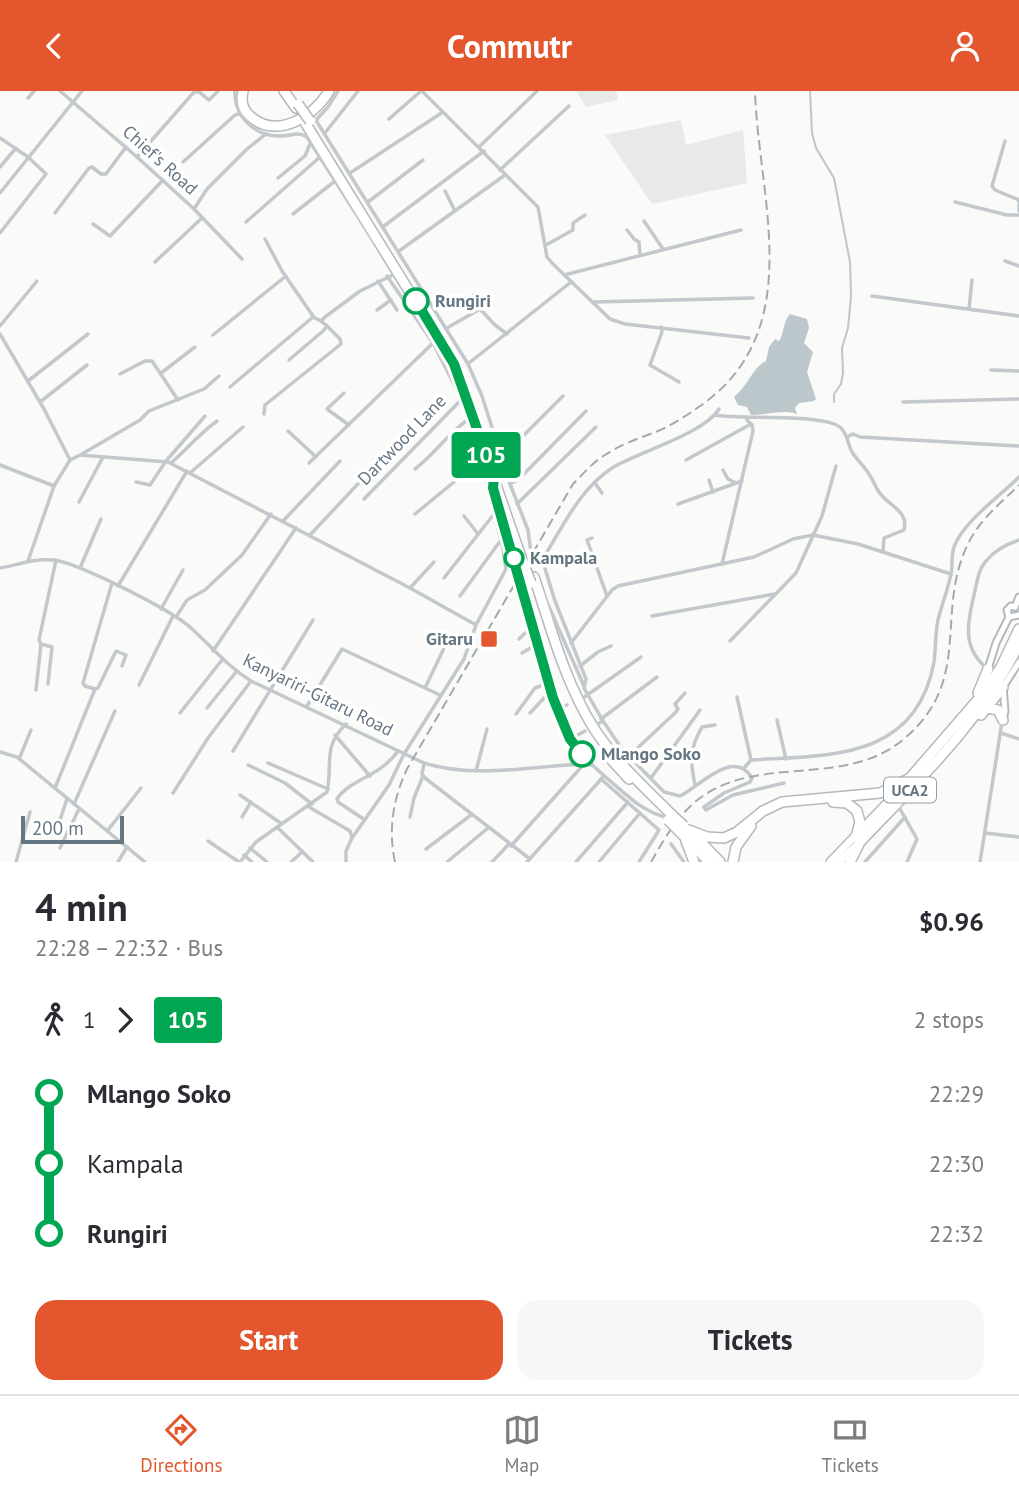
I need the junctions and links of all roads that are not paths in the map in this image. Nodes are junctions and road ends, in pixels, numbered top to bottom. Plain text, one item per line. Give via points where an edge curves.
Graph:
1 (34, 91) edge
2 (60, 91) edge
3 (82, 91) edge
4 (218, 91) edge
5 (235, 91) edge
6 (243, 91) edge
7 (329, 91) edge
8 (338, 91) edge
9 (358, 91) edge
10 (422, 91) edge
11 (537, 91) edge
12 (286, 93) edge
13 (28, 98) dead end
14 (73, 102) junction
15 (569, 106) dead end
16 (443, 112) junction
17 (239, 114) junction
18 (389, 119) dead end
19 (253, 123) junction
20 (308, 123) junction
21 (325, 133) junction
22 (266, 134) junction
23 (0, 138) edge
24 (1005, 141) dead end
25 (310, 142) junction
26 (127, 147) junction
27 (479, 147) junction
28 (16, 148) junction
29 (484, 152) junction
30 (28, 157) junction
31 (137, 157) junction
32 (320, 157) junction
33 (423, 160) dead end
34 (183, 162) dead end
35 (0, 167) edge
36 (500, 170) junction
37 (350, 173) junction
38 (505, 175) junction
39 (278, 178) dead end
40 (163, 180) junction
41 (335, 181) junction
42 (445, 191) dead end
43 (0, 193) edge
44 (1019, 201) edge
45 (368, 202) junction
46 (955, 202) dead end
47 (194, 209) junction
48 (455, 211) junction
49 (55, 213) dead end
50 (293, 213) dead end
51 (1019, 213) edge
52 (585, 215) dead end
53 (202, 218) junction
54 (644, 221) dead end
55 (246, 222) dead end
56 (93, 224) dead end
57 (384, 226) junction
58 (627, 230) dead end
59 (741, 230) dead end
60 (0, 233) edge
61 (265, 239) dead end
62 (546, 245) junction
63 (663, 249) junction
64 (399, 250) junction
65 (640, 255) junction
66 (242, 260) dead end
67 (1005, 261) dead end
68 (155, 262) dead end
69 (1019, 266) edge
70 (396, 273) junction
71 (564, 275) junction
72 (286, 276) junction
73 (387, 276) junction
74 (972, 280) dead end
75 (37, 281) dead end
76 (378, 281) junction
77 (570, 282) junction
78 (473, 295) dead end
79 (872, 296) dead end
80 (753, 298) dead end
81 (391, 300) junction
82 (592, 302) junction
83 (480, 309) junction
84 (969, 309) junction
85 (377, 310) dead end
86 (397, 310) dead end
87 (313, 316) junction
88 (1019, 316) edge
89 (321, 321) junction
90 (0, 326) edge
91 (327, 326) junction
92 (661, 327) junction
93 (447, 328) junction
94 (88, 334) dead end
95 (506, 334) junction
96 (213, 335) dead end
97 (1, 338) edge
98 (749, 338) dead end
99 (433, 344) junction
100 (195, 347) dead end
101 (289, 360) dead end
102 (468, 364) junction
103 (87, 365) dead end
104 (990, 370) dead end
105 (1019, 371) edge
106 (161, 373) junction
107 (120, 374) dead end
108 (219, 376) dead end
109 (28, 381) junction
110 (679, 382) dead end
111 (230, 387) dead end
112 (344, 393) dead end
113 (563, 396) dead end
114 (1019, 399) edge
115 (178, 400) junction
116 (461, 400) junction
117 (40, 402) junction
118 (903, 402) dead end
119 (719, 409) dead end
120 (586, 411) dead end
121 (264, 414) dead end
122 (715, 415) junction
123 (205, 416) dead end
124 (746, 418) junction
125 (469, 419) junction
126 (217, 421) dead end
127 (751, 424) junction
128 (349, 425) junction
129 (596, 426) dead end
130 (243, 427) dead end
131 (288, 431) dead end
132 (847, 437) junction
133 (1019, 446) edge
134 (80, 455) junction
135 (103, 457) junction
136 (316, 457) junction
137 (501, 458) junction
138 (482, 459) junction
139 (70, 460) junction
140 (687, 460) dead end
141 (166, 461) junction
142 (340, 461) dead end
143 (171, 463) junction
144 (309, 463) dead end
145 (0, 465) edge
146 (836, 466) dead end
147 (415, 469) dead end
148 (723, 470) dead end
149 (370, 471) dead end
150 (188, 472) junction
151 (1019, 477) edge
152 (490, 478) junction
153 (709, 480) dead end
154 (136, 482) dead end
155 (739, 482) junction
156 (595, 483) junction
157 (509, 484) junction
158 (54, 486) junction
159 (713, 492) junction
160 (602, 493) dead end
161 (364, 499) dead end
162 (79, 502) dead end
163 (517, 504) junction
164 (678, 504) dead end
165 (271, 514) junction
166 (415, 514) dead end
167 (494, 515) junction
168 (464, 516) dead end
169 (101, 519) dead end
170 (283, 521) junction
171 (296, 528) junction
172 (478, 534) junction
173 (310, 535) junction
174 (814, 535) junction
175 (592, 538) dead end
176 (501, 540) junction
177 (1019, 540) edge
178 (523, 551) junction
179 (883, 552) junction
180 (56, 560) junction
181 (28, 561) junction
182 (434, 562) dead end
183 (543, 562) junction
184 (721, 564) junction
185 (0, 568) edge
186 (79, 568) junction
187 (183, 571) dead end
188 (951, 574) junction
189 (444, 578) dead end
190 (112, 583) junction
191 (534, 583) junction
192 (118, 586) junction
193 (410, 587) junction
194 (777, 594) junction
195 (460, 596) dead end
196 (607, 596) junction
197 (1019, 597) edge
198 (1015, 607) junction
199 (161, 609) junction
200 (1018, 615) edge
201 (652, 616) dead end
202 (174, 617) junction
203 (1009, 617) junction
204 (313, 620) dead end
205 (476, 625) junction
206 (1019, 629) edge
207 (519, 639) dead end
208 (730, 641) dead end
209 (571, 643) junction
210 (41, 644) junction
211 (446, 644) dead end
212 (1019, 644) edge
213 (611, 646) dead end
214 (532, 647) junction
215 (213, 651) junction
216 (522, 653) dead end
217 (641, 657) dead end
218 (222, 660) junction
219 (1019, 662) edge
220 (122, 666) dead end
221 (580, 666) junction
222 (545, 669) junction
223 (988, 669) junction
224 (236, 672) junction
225 (541, 677) junction
226 (657, 677) dead end
227 (251, 681) junction
228 (48, 684) dead end
229 (139, 685) dead end
230 (543, 685) junction
231 (1003, 687) junction
232 (425, 688) junction
233 (584, 688) junction
234 (95, 689) junction
235 (36, 690) dead end
236 (271, 691) junction
237 (685, 693) dead end
238 (440, 695) junction
239 (546, 696) junction
240 (589, 696) junction
241 (737, 697) dead end
242 (583, 698) dead end
243 (567, 705) dead end
244 (307, 706) junction
245 (207, 708) dead end
246 (987, 708) junction
247 (557, 709) junction
248 (700, 710) dead end
249 (968, 710) junction
250 (114, 711) dead end
251 (180, 713) dead end
252 (530, 713) dead end
253 (516, 714) dead end
254 (602, 720) junction
255 (777, 720) dead end
256 (1003, 720) junction
257 (346, 725) junction
258 (596, 725) dead end
259 (715, 725) dead end
260 (487, 729) dead end
261 (31, 730) dead end
262 (585, 731) dead end
263 (1001, 733) junction
264 (335, 735) junction
265 (959, 735) junction
266 (570, 739) junction
267 (1019, 739) edge
268 (233, 751) dead end
269 (398, 751) junction
270 (0, 752) edge
271 (404, 754) junction
272 (582, 754) junction
273 (629, 756) junction
274 (786, 759) junction
275 (20, 760) junction
276 (751, 760) junction
277 (586, 762) junction
278 (268, 763) dead end
279 (424, 763) junction
280 (578, 764) junction
281 (248, 765) dead end
282 (744, 768) junction
283 (476, 771) junction
284 (371, 776) junction
285 (423, 776) junction
286 (603, 778) junction
287 (651, 778) junction
288 (910, 778) junction
289 (784, 783) dead end
290 (695, 785) junction
291 (55, 788) junction
292 (142, 788) dead end
293 (328, 789) junction
294 (173, 793) dead end
295 (240, 795) dead end
296 (67, 799) junction
297 (251, 802) junction
298 (628, 802) junction
299 (74, 804) junction
300 (310, 805) junction
301 (79, 809) junction
302 (900, 809) dead end
303 (30, 812) dead end
304 (640, 813) junction
305 (471, 815) junction
306 (242, 817) dead end
307 (410, 817) dead end
308 (669, 817) junction
309 (905, 817) junction
310 (60, 820) dead end
311 (365, 820) junction
312 (282, 824) junction
313 (276, 827) junction
314 (488, 828) junction
315 (107, 831) junction
316 (684, 831) junction
317 (985, 833) junction
318 (1019, 837) edge
319 (352, 838) junction
320 (858, 839) junction
321 (208, 841) dead end
322 (671, 844) dead end
323 (510, 845) junction
324 (127, 847) junction
325 (60, 848) dead end
326 (250, 848) junction
327 (426, 849) dead end
328 (302, 852) junction
329 (244, 855) junction
330 (346, 856) junction
331 (528, 861) edge
332 (16, 862) edge
333 (118, 862) edge
334 (145, 862) edge
335 (240, 862) edge
336 (252, 862) edge
337 (267, 862) edge
338 (290, 862) edge
339 (313, 862) edge
340 (338, 862) edge
341 (346, 862) edge
342 (447, 862) edge
343 (492, 862) edge
344 (576, 862) edge
345 (599, 862) edge
346 (639, 862) edge
347 (684, 862) edge
348 (694, 862) edge
349 (709, 862) edge
350 (720, 862) edge
351 (733, 862) edge
352 (830, 862) edge
353 (839, 862) edge
354 (850, 862) edge
355 (865, 862) edge
356 (907, 862) edge
357 (980, 862) edge

1 - 13 street
2 - 14 street, Chief's Road
3 - 14 street
4 - 31 street via 209,100 194,92
5 - 17 street
6 - 19 highway via 242,103
7 - 19 highway via 311,112 285,126
8 - 21 street via 317,119
9 - 21 street
10 - 16 street
10 - 18 street
11 - 27 street
12 - 20 highway, bridge
14 - 26 street, Chief's Road
14 - 30 street
15 - 36 street
16 - 27 street
16 - 37 street
17 - 19 street
17 - 34 street
19 - 22 street
20 - 70 highway
20 - 178 highway via 454,355
21 - 37 street
22 - 25 street via 299,133
22 - 47 street, Chief's Road via 207,189
23 - 28 street
24 - 44 street via 992,186
25 - 32 street
25 - 39 street via 305,156
26 - 31 street, Chief's Road
26 - 49 street via 106,174 89,168
27 - 29 street
28 - 30 street
28 - 35 street
29 - 36 street
29 - 57 street
30 - 43 street
30 - 60 street via 46,176
31 - 40 street, Chief's Road
32 - 41 street
32 - 55 street
33 - 45 street
36 - 38 street
37 - 45 street
38 - 48 street
38 - 62 street via 538,207
40 - 47 street, Chief's Road
40 - 56 street via 110,236
41 - 50 street
41 - 70 street
42 - 48 street
44 - 51 street
45 - 57 street
46 - 51 street via 1007,215
47 - 53 street
48 - 64 street
52 - 62 street via 572,223 573,230
53 - 66 street
53 - 68 street
54 - 63 street
57 - 64 street
58 - 65 street via 639,242
59 - 63 street
61 - 72 street
62 - 71 street via 547,257
63 - 65 street
64 - 93 street
65 - 71 street
67 - 69 street
70 - 73 street
70 - 152 highway via 454,364
71 - 77 street
72 - 87 street
72 - 96 street
73 - 76 street
73 - 99 street, Kanyariri-Gitaru Road
74 - 84 street
75 - 90 street
76 - 81 street
76 - 89 street
77 - 82 street
77 - 95 street
78 - 83 street
79 - 84 street
80 - 82 street
81 - 85 street
81 - 86 street
82 - 92 street via 613,321
83 - 93 street
83 - 95 street
84 - 88 street
87 - 89 street
87 - 111 street
89 - 91 street
91 - 101 street
91 - 121 street via 342,344 265,405
92 - 98 street
92 - 110 street via 650,365
93 - 102 street
94 - 109 street
95 - 102 street
97 - 109 street
99 - 116 street, Kanyariri-Gitaru Road
99 - 128 street
100 - 106 street
102 - 137 street
103 - 117 street
104 - 105 street
106 - 107 street via 148,361
106 - 115 street
108 - 115 street via 204,389
109 - 117 street
112 - 128 street via 327,409
113 - 137 street
114 - 118 street
115 - 134 street via 149,411
116 - 125 street, Kanyariri-Gitaru Road
116 - 161 street, Dartwood Lane
117 - 139 street
119 - 122 street
120 - 157 street
122 - 124 street
122 - 156 street via 611,469
123 - 141 street
124 - 127 street
124 - 132 street via 820,419 839,426
125 - 138 street, Kanyariri-Gitaru Road
125 - 147 street
126 - 143 street
127 - 140 street
127 - 155 street
128 - 136 street
129 - 163 street
130 - 150 street
131 - 136 street
132 - 133 street
132 - 179 street via 880,495 904,520 902,532 884,538
134 - 135 street
134 - 139 street
135 - 141 street
135 - 162 street
136 - 144 street
137 - 157 street
138 - 152 street, Kanyariri-Gitaru Road
138 - 166 street
139 - 158 street
141 - 143 street
141 - 154 street via 150,485
142 - 170 street
143 - 150 street
145 - 158 street
146 - 174 street
148 - 155 street via 728,479
149 - 173 street
150 - 165 street
150 - 192 street
151 - 188 street via 960,536
152 - 167 street, Kanyariri-Gitaru Road
152 - 178 highway
152 - 222 street, bridge
153 - 159 street
155 - 159 street
155 - 184 street
156 - 160 street
156 - 183 street via 569,514
157 - 163 street
158 - 181 street
159 - 164 street
163 - 183 street via 531,553
165 - 170 street
165 - 202 street via 242,555 205,590 187,600
167 - 172 street
167 - 176 street, Kanyariri-Gitaru Road
168 - 172 street
169 - 186 street
170 - 171 street
171 - 173 street
171 - 215 street
172 - 189 street
173 - 193 street
174 - 179 street
174 - 184 street
174 - 194 street via 796,573
175 - 196 street via 587,540
176 - 195 street
176 - 205 street, Kanyariri-Gitaru Road via 506,569
177 - 223 street via 997,550 982,566 970,612 969,644
178 - 191 highway
179 - 188 street
180 - 181 street, Kanyariri-Gitaru Road
180 - 186 street, Kanyariri-Gitaru Road
180 - 210 street
181 - 185 street, Kanyariri-Gitaru Road
182 - 193 street
183 - 209 street
184 - 196 street via 621,585
186 - 190 street, Kanyariri-Gitaru Road
187 - 199 street
188 - 274 street via 929,682 907,720 882,740 858,750
190 - 192 street, Kanyariri-Gitaru Road
190 - 234 street via 83,683
191 - 233 street via 546,596
191 - 308 highway via 584,723 617,768
192 - 199 street, Kanyariri-Gitaru Road
193 - 205 street
194 - 201 street
194 - 208 street
196 - 209 street
197 - 198 main road
198 - 200 main road
198 - 203 main road via 1007,610
199 - 202 street, Kanyariri-Gitaru Road
200 - 203 main road
202 - 215 street, Kanyariri-Gitaru Road
202 - 229 street
203 - 223 main road
204 - 236 street
205 - 238 street, Kanyariri-Gitaru Road via 464,659
206 - 249 highway, UCA2 via 996,674
207 - 214 street via 526,633
209 - 221 street
210 - 228 street via 52,647
210 - 235 street
211 - 232 street
212 - 265 highway, UCA2 via 999,681
213 - 221 street
214 - 216 street
214 - 225 street
215 - 218 street, Kanyariri-Gitaru Road
217 - 240 street
218 - 224 street, Kanyariri-Gitaru Road
218 - 251 street
219 - 231 main road
220 - 234 street via 126,655 116,650
221 - 233 street via 586,679
222 - 225 street
222 - 247 street
223 - 249 highway
224 - 227 street, Kanyariri-Gitaru Road
224 - 245 street
225 - 230 street
226 - 254 street
227 - 236 street, Kanyariri-Gitaru Road
227 - 294 street
230 - 239 street
230 - 253 street
231 - 246 highway
231 - 256 main road
232 - 238 street
232 - 244 street via 342,649
233 - 240 street
234 - 291 street
236 - 244 street, Kanyariri-Gitaru Road
236 - 268 street
237 - 273 street via 675,704 676,712
238 - 271 street, Kanyariri-Gitaru Road
239 - 247 street
239 - 252 street
240 - 242 street
240 - 254 street
241 - 276 street
243 - 247 street
244 - 257 street, Kanyariri-Gitaru Road
246 - 256 highway via 998,710
246 - 265 highway
247 - 266 street
248 - 287 street
249 - 288 highway, UCA2
250 - 299 street
254 - 258 street
254 - 273 street
255 - 274 street
256 - 263 street
257 - 264 street
257 - 269 street, Kanyariri-Gitaru Road
259 - 290 street via 702,727 691,749
260 - 283 street
261 - 275 street
262 - 266 street
263 - 267 street
263 - 317 street
264 - 284 street
264 - 293 street via 329,753
265 - 320 highway, UCA2
266 - 272 street
269 - 271 street, Kanyariri-Gitaru Road
269 - 284 street
270 - 275 street
271 - 279 street, Kanyariri-Gitaru Road
271 - 311 street, Kanyariri-Gitaru Road
272 - 277 street
272 - 280 street
273 - 287 street
274 - 276 street
275 - 291 street
276 - 282 street
277 - 280 street, Kanyariri-Gitaru Road
277 - 286 street, Kanyariri-Gitaru Road
277 - 323 street
278 - 293 street
279 - 283 street, Kanyariri-Gitaru Road
279 - 285 street
280 - 283 street, Kanyariri-Gitaru Road
281 - 300 street via 285,783
282 - 289 street via 750,782 724,793 704,809 733,795
282 - 290 street via 724,769
284 - 311 street via 337,799
285 - 305 street
285 - 307 street
286 - 298 street
286 - 308 street via 636,804
286 - 331 street
287 - 290 street via 664,792 680,796
288 - 316 highway via 880,793 782,802 724,838
288 - 320 main road
291 - 296 street
292 - 315 street
293 - 300 street
295 - 297 street
296 - 299 street
296 - 310 street
297 - 306 street
297 - 312 street
298 - 304 street
298 - 344 street
299 - 301 street
300 - 312 street
300 - 319 street via 350,831
301 - 315 street
301 - 325 street
302 - 309 street
303 - 332 street
304 - 345 street
304 - 346 street via 659,830
305 - 314 street
305 - 327 street
308 - 316 highway, bridge
309 - 355 street
309 - 356 street via 918,842
311 - 319 street, Kanyariri-Gitaru Road
312 - 313 street
313 - 326 street
313 - 328 street
314 - 323 street
314 - 342 street
315 - 324 street
316 - 348 highway
316 - 349 highway
316 - 350 highway
317 - 318 street
317 - 357 street
319 - 330 street, Kanyariri-Gitaru Road
320 - 351 highway via 860,818 851,805 790,806 751,826 736,847
320 - 352 main road
320 - 353 main road
320 - 354 highway, UCA2
321 - 335 street
322 - 347 street
323 - 331 street
323 - 343 street
324 - 333 street
324 - 334 street
326 - 329 street
326 - 337 street
328 - 338 street
328 - 339 street
329 - 335 street
329 - 336 street
330 - 340 street
330 - 341 street, Kanyariri-Gitaru Road

